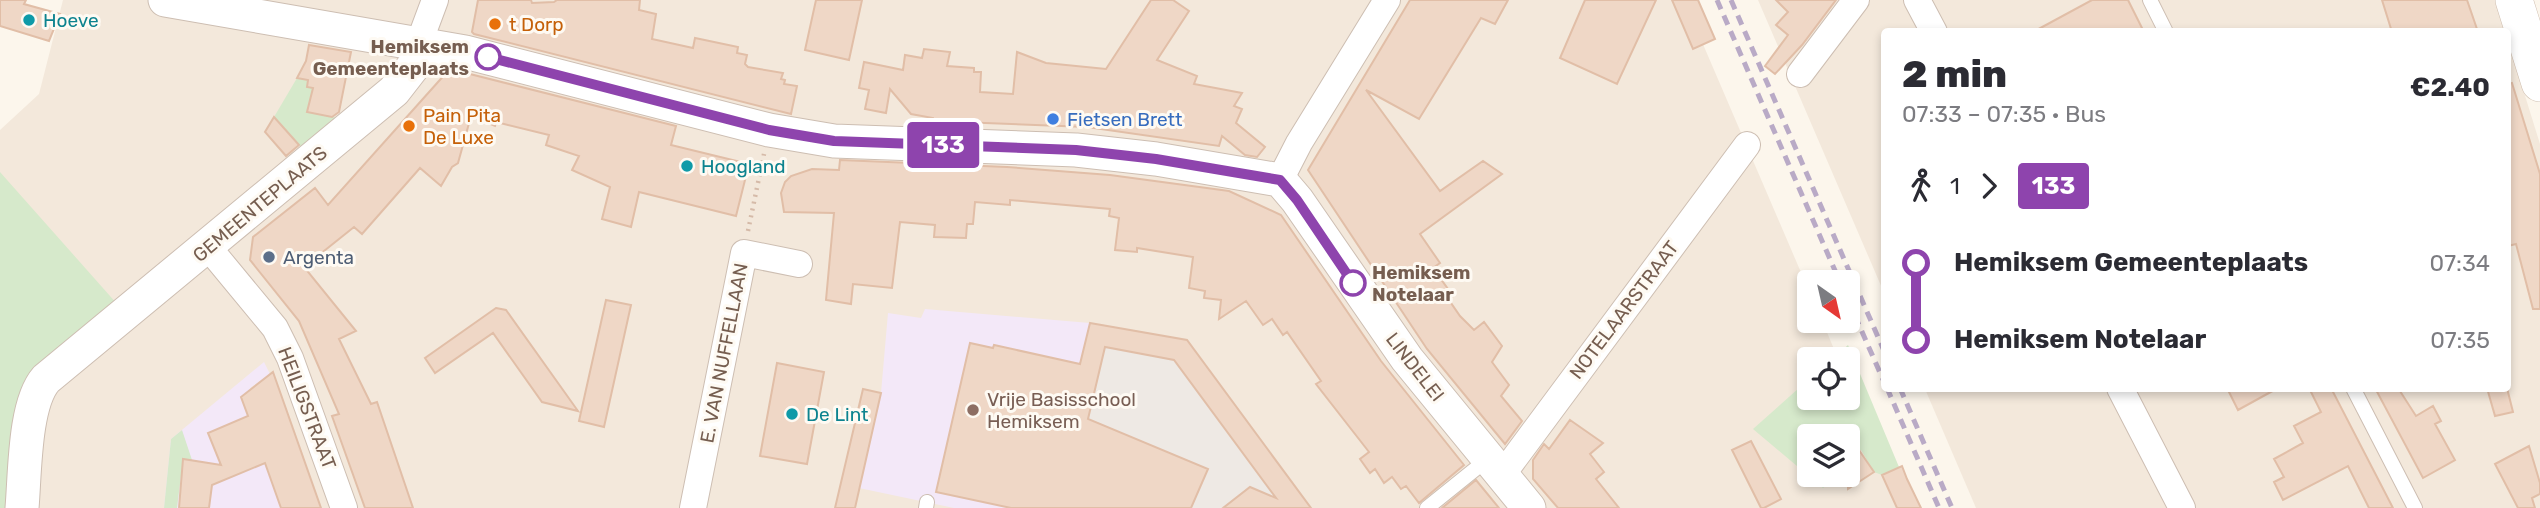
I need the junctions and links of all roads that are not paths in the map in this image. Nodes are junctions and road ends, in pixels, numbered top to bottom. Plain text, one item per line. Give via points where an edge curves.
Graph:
1 (165, 0) edge
2 (435, 0) edge
3 (1387, 0) edge
4 (1856, 0) edge
5 (1917, 0) edge
6 (2150, 0) edge
7 (2514, 0) edge
8 (1932, 28) edge
9 (2164, 28) edge
10 (419, 43) junction
11 (1800, 74) dead end
12 (2540, 83) edge
13 (1746, 145) dead end
14 (1280, 180) junction
15 (208, 247) junction
16 (799, 264) dead end
17 (2122, 392) edge
18 (2355, 392) edge
19 (1496, 466) junction
20 (22, 508) edge
21 (344, 508) edge
22 (693, 508) edge
23 (1427, 508) edge
24 (1529, 508) edge
25 (2182, 508) edge
26 (2415, 508) edge

1 - 10 street
2 - 10 street, GEMEENTEPLAATS
3 - 14 street
4 - 11 street
5 - 8 street
6 - 9 lane
7 - 12 main road
10 - 14 street via 769,130 834,141 1076,150
10 - 15 street, GEMEENTEPLAATS via 415,64 394,91
13 - 19 street, NOTELAARSTRAAT
14 - 19 street, LINDELEI via 1406,359
15 - 20 street, GEMEENTEPLAATS via 38,388
15 - 21 street, HEILIGSTRAAT via 275,328
16 - 22 street, E. VAN NUFFELLAAN via 744,253
17 - 25 street
18 - 26 lane
19 - 23 lane
19 - 24 street, LINDELEI

